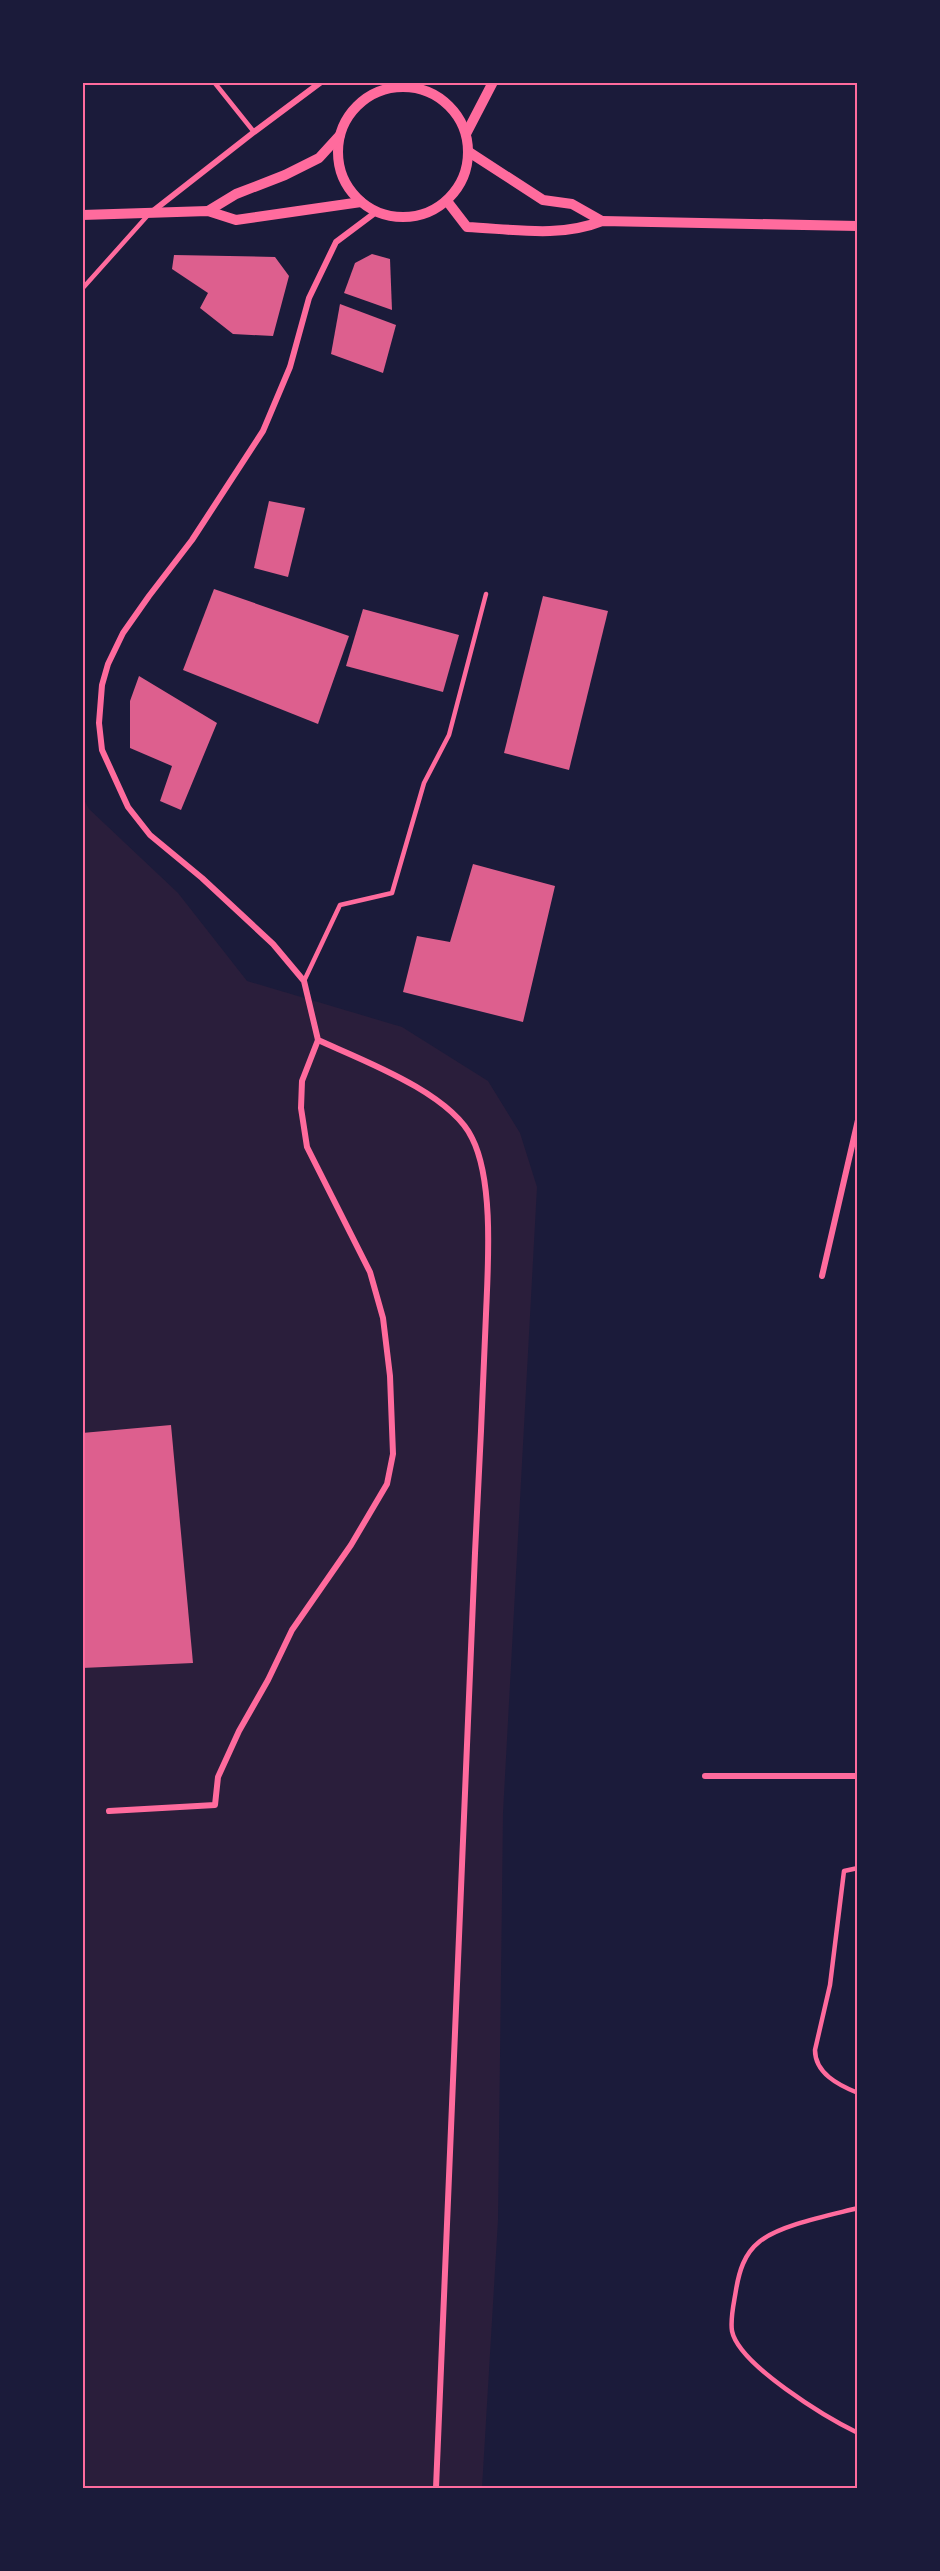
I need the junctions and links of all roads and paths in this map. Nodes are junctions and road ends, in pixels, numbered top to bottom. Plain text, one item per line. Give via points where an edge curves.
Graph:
1 (214, 82) edge
2 (321, 82) edge
3 (493, 82) edge
4 (421, 86) edge
5 (254, 132) junction
6 (466, 134) junction
7 (340, 135) junction
8 (469, 152) junction
9 (447, 201) junction
10 (361, 202) junction
11 (208, 211) junction
12 (376, 212) junction
13 (149, 214) junction
14 (82, 215) edge
15 (602, 221) junction
16 (858, 226) edge
17 (82, 289) edge
18 (486, 594) dead end
19 (304, 981) junction
20 (318, 1040) junction
21 (858, 1120) edge
22 (822, 1276) dead end
23 (705, 1776) dead end
24 (858, 1776) edge
25 (109, 1811) dead end
26 (858, 1868) edge
27 (858, 2093) edge
28 (858, 2208) edge
29 (858, 2433) edge
30 (436, 2488) edge

1 - 5 lane
2 - 5 street
3 - 6 street
4 - 6 street via 446,103
4 - 7 street via 375,94 354,110
5 - 13 street
6 - 8 street
7 - 10 street via 341,171 348,188
7 - 11 street via 319,158 236,194
8 - 9 street via 459,187
8 - 15 street via 543,200 572,204
9 - 12 street via 413,218 394,218
9 - 15 street via 467,227 559,231
10 - 11 street via 236,220
10 - 12 street
11 - 13 street
12 - 19 street via 336,242 309,298 290,367 262,430 192,540 123,633 102,685 102,750 128,807 150,835 273,944
13 - 14 street
13 - 17 lane
15 - 16 street
18 - 19 lane via 449,735 424,783 392,893 340,905
19 - 20 street
20 - 25 street via 302,1081 300,1108 307,1147 370,1272 383,1318 393,1416 393,1454 387,1484 351,1545 292,1630 218,1777 215,1805
20 - 30 street via 390,1073 456,1115 472,1138 487,1213 483,1419 450,2070
21 - 22 street
23 - 24 street
26 - 27 lane via 844,1871 830,1985 814,2059 840,2086
28 - 29 lane via 778,2231 760,2241 746,2255 738,2280 732,2331 746,2358 772,2380

